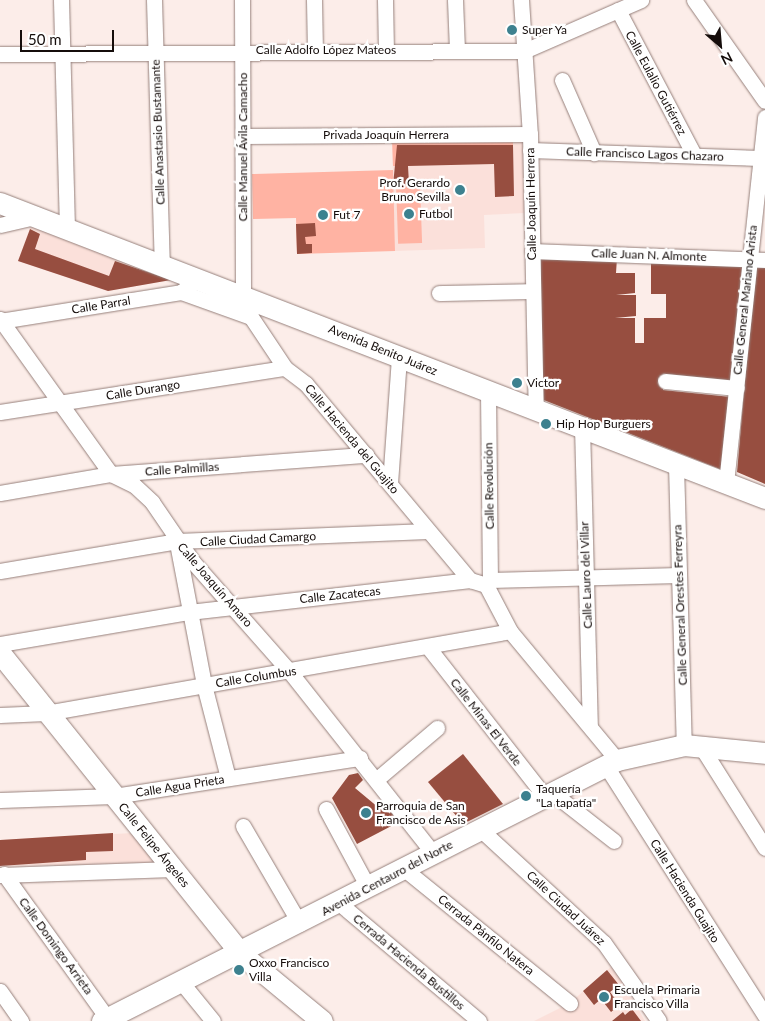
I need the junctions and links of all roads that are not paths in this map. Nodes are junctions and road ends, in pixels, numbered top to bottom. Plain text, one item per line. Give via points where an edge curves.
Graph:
1 (61, 0) edge
2 (154, 0) edge
3 (242, 0) edge
4 (314, 0) edge
5 (384, 0) edge
6 (455, 0) edge
7 (521, 0) edge
8 (641, 0) edge
9 (694, 0) edge
10 (618, 10) junction
11 (243, 50) junction
12 (315, 50) junction
13 (386, 50) junction
14 (457, 50) junction
15 (524, 51) junction
16 (156, 52) junction
17 (64, 53) junction
18 (0, 54) edge
19 (562, 80) dead end
20 (765, 100) edge
21 (765, 117) edge
22 (530, 134) junction
23 (243, 136) junction
24 (530, 150) junction
25 (594, 153) junction
26 (694, 155) junction
27 (760, 158) junction
28 (0, 203) edge
29 (36, 216) junction
30 (0, 225) edge
31 (67, 228) junction
32 (532, 251) junction
33 (748, 259) junction
34 (765, 260) edge
35 (162, 264) junction
36 (198, 278) junction
37 (533, 291) junction
38 (180, 292) junction
39 (439, 294) dead end
40 (243, 295) junction
41 (251, 317) junction
42 (0, 321) edge
43 (399, 356) junction
44 (286, 368) junction
45 (665, 382) dead end
46 (737, 388) junction
47 (488, 391) junction
48 (62, 402) junction
49 (536, 409) junction
50 (0, 412) edge
51 (582, 426) junction
52 (366, 455) junction
53 (676, 464) junction
54 (111, 474) junction
55 (390, 483) junction
56 (726, 483) junction
57 (0, 493) edge
58 (765, 498) edge
59 (428, 531) junction
60 (176, 541) junction
61 (0, 571) edge
62 (679, 575) junction
63 (586, 578) junction
64 (470, 580) junction
65 (488, 583) junction
66 (234, 607) junction
67 (189, 612) junction
68 (510, 631) junction
69 (0, 644) edge
70 (428, 647) junction
71 (0, 653) edge
72 (290, 672) junction
73 (204, 685) junction
74 (46, 713) junction
75 (0, 715) edge
76 (590, 725) junction
77 (437, 728) dead end
78 (693, 747) junction
79 (765, 753) edge
80 (360, 758) junction
81 (612, 763) junction
82 (228, 778) junction
83 (377, 779) junction
84 (114, 796) junction
85 (549, 796) junction
86 (0, 800) edge
87 (326, 810) dead end
88 (243, 826) dead end
89 (480, 829) junction
90 (614, 840) dead end
91 (765, 848) edge
92 (433, 853) junction
93 (403, 868) junction
94 (173, 869) junction
95 (2, 874) edge
96 (368, 887) junction
97 (338, 903) junction
98 (300, 924) junction
99 (241, 954) junction
100 (182, 983) junction
101 (0, 991) edge
102 (570, 1003) dead end
103 (765, 1016) edge
104 (114, 1018) edge
105 (21, 1021) edge
106 (213, 1021) edge
107 (322, 1021) edge
108 (479, 1021) edge
109 (659, 1021) edge

1 - 17 street
2 - 16 street, Calle Anastasio Bustamante
3 - 11 street, Calle Manuel Ávila Camacho
4 - 12 street
5 - 13 street
6 - 14 street
7 - 15 street, Calle Joaquín Herrera
8 - 10 street, Calle Adolfo López Mateos
9 - 20 street
10 - 15 street, Calle Adolfo López Mateos
10 - 26 street, Calle Eulalio Gutiérrez
11 - 12 street, Calle Adolfo López Mateos
11 - 16 street, Calle Adolfo López Mateos
11 - 23 street, Calle Manuel Ávila Camacho
12 - 13 street, Calle Adolfo López Mateos
13 - 14 street, Calle Adolfo López Mateos
14 - 15 street, Calle Adolfo López Mateos
15 - 22 street, Calle Joaquín Herrera
16 - 17 street, Calle Adolfo López Mateos
16 - 35 street, Calle Anastasio Bustamante
17 - 18 street, Calle Adolfo López Mateos
17 - 31 street
19 - 25 street
21 - 27 street, Calle General Mariano Arista
22 - 23 street, Privada Joaquín Herrera
22 - 24 street, Calle Joaquín Herrera
23 - 40 street, Calle Manuel Ávila Camacho
24 - 25 street, Calle Francisco Lagos Chazaro
24 - 32 street, Calle Joaquín Herrera
25 - 26 street, Calle Francisco Lagos Chazaro
26 - 27 street, Calle Francisco Lagos Chazaro
27 - 33 street, Calle General Mariano Arista
28 - 29 street, Avenida Benito Juárez
29 - 30 street
29 - 31 street, Avenida Benito Juárez
31 - 35 street, Avenida Benito Juárez
32 - 33 street, Calle Juan N. Almonte
32 - 37 street, Calle Joaquín Herrera
33 - 34 street, Calle Juan N. Almonte
33 - 46 street, Calle General Mariano Arista
35 - 36 street, Avenida Benito Juárez
36 - 38 street, Calle Parral
36 - 40 street, Avenida Benito Juárez
37 - 39 street
37 - 49 street, Calle Joaquín Herrera
38 - 41 street
38 - 42 street, Calle Parral
40 - 41 street, Calle Hacienda del Guajito
40 - 43 street, Avenida Benito Juárez
41 - 44 street, Calle Hacienda del Guajito
42 - 48 street
43 - 47 street, Avenida Benito Juárez
43 - 55 street
44 - 48 street, Calle Durango
44 - 52 street, Calle Hacienda del Guajito
45 - 46 street
46 - 56 street, Calle General Mariano Arista
47 - 49 street, Avenida Benito Juárez
47 - 65 street, Calle Revolución
48 - 50 street, Calle Durango
48 - 54 street
49 - 51 street, Avenida Benito Juárez
51 - 53 street, Avenida Benito Juárez
51 - 63 street, Calle Lauro del Villar
52 - 54 street, Calle Palmillas
52 - 55 street, Calle Hacienda del Guajito
53 - 56 street, Avenida Benito Juárez
53 - 62 street, Calle General Orestes Ferreyra
54 - 57 street, Calle Palmillas
54 - 60 street, Calle Joaquín Amaro via 134,485 152,502
55 - 59 street, Calle Hacienda del Guajito
56 - 58 street, Avenida Benito Juárez
59 - 60 street, Calle Ciudad Camargo
59 - 64 street, Calle Hacienda del Guajito
60 - 61 street, Calle Ciudad Camargo
60 - 66 street, Calle Joaquín Amaro
60 - 67 street
62 - 63 street, Calle Zacatecas
62 - 78 street, Calle General Orestes Ferreyra
63 - 65 street, Calle Zacatecas
63 - 76 street, Calle Lauro del Villar
64 - 65 street, Calle Zacatecas
64 - 66 street, Calle Zacatecas
65 - 68 street
66 - 67 street, Calle Zacatecas
66 - 72 street, Calle Joaquín Amaro
67 - 69 street, Calle Zacatecas
67 - 73 street
68 - 70 street, Calle Columbus
68 - 76 street
70 - 72 street, Calle Columbus
70 - 85 street, Calle Minas El Verde
71 - 74 street, Calle Felipe Ángeles
72 - 73 street, Calle Columbus
72 - 80 street, Calle Joaquín Amaro
73 - 74 street, Calle Columbus
73 - 82 street
74 - 75 street, Calle Columbus
74 - 84 street, Calle Felipe Ángeles
76 - 81 street
77 - 83 street
78 - 79 street, Avenida Centauro del Norte
78 - 81 street, Avenida Centauro del Norte
78 - 91 street
80 - 82 street, Calle Agua Prieta
80 - 83 street, Calle Joaquín Amaro
81 - 85 street, Avenida Centauro del Norte
81 - 103 street, Calle Hacienda Guajito
82 - 84 street, Calle Agua Prieta
83 - 92 street, Calle Joaquín Amaro
84 - 86 street, Calle Agua Prieta
84 - 94 street, Calle Felipe Ángeles
85 - 89 street, Avenida Centauro del Norte
85 - 90 street, Calle Minas El Verde
87 - 96 street
88 - 98 street
89 - 92 street, Avenida Centauro del Norte
89 - 109 street, Calle Ciudad Juárez via 604,943
92 - 93 street, Avenida Centauro del Norte
93 - 96 street, Avenida Centauro del Norte
93 - 102 street, Cerrada Pánfilo Natera
94 - 95 street
94 - 99 street, Calle Felipe Ángeles
95 - 104 street, Calle Domingo Arrieta
96 - 97 street, Avenida Centauro del Norte
97 - 98 street, Avenida Centauro del Norte
97 - 108 street, Cerrada Hacienda Bustillos
98 - 99 street, Avenida Centauro del Norte
99 - 100 street, Avenida Centauro del Norte
99 - 107 street, Calle Felipe Ángeles
100 - 104 street, Avenida Centauro del Norte
100 - 106 street
101 - 105 street

